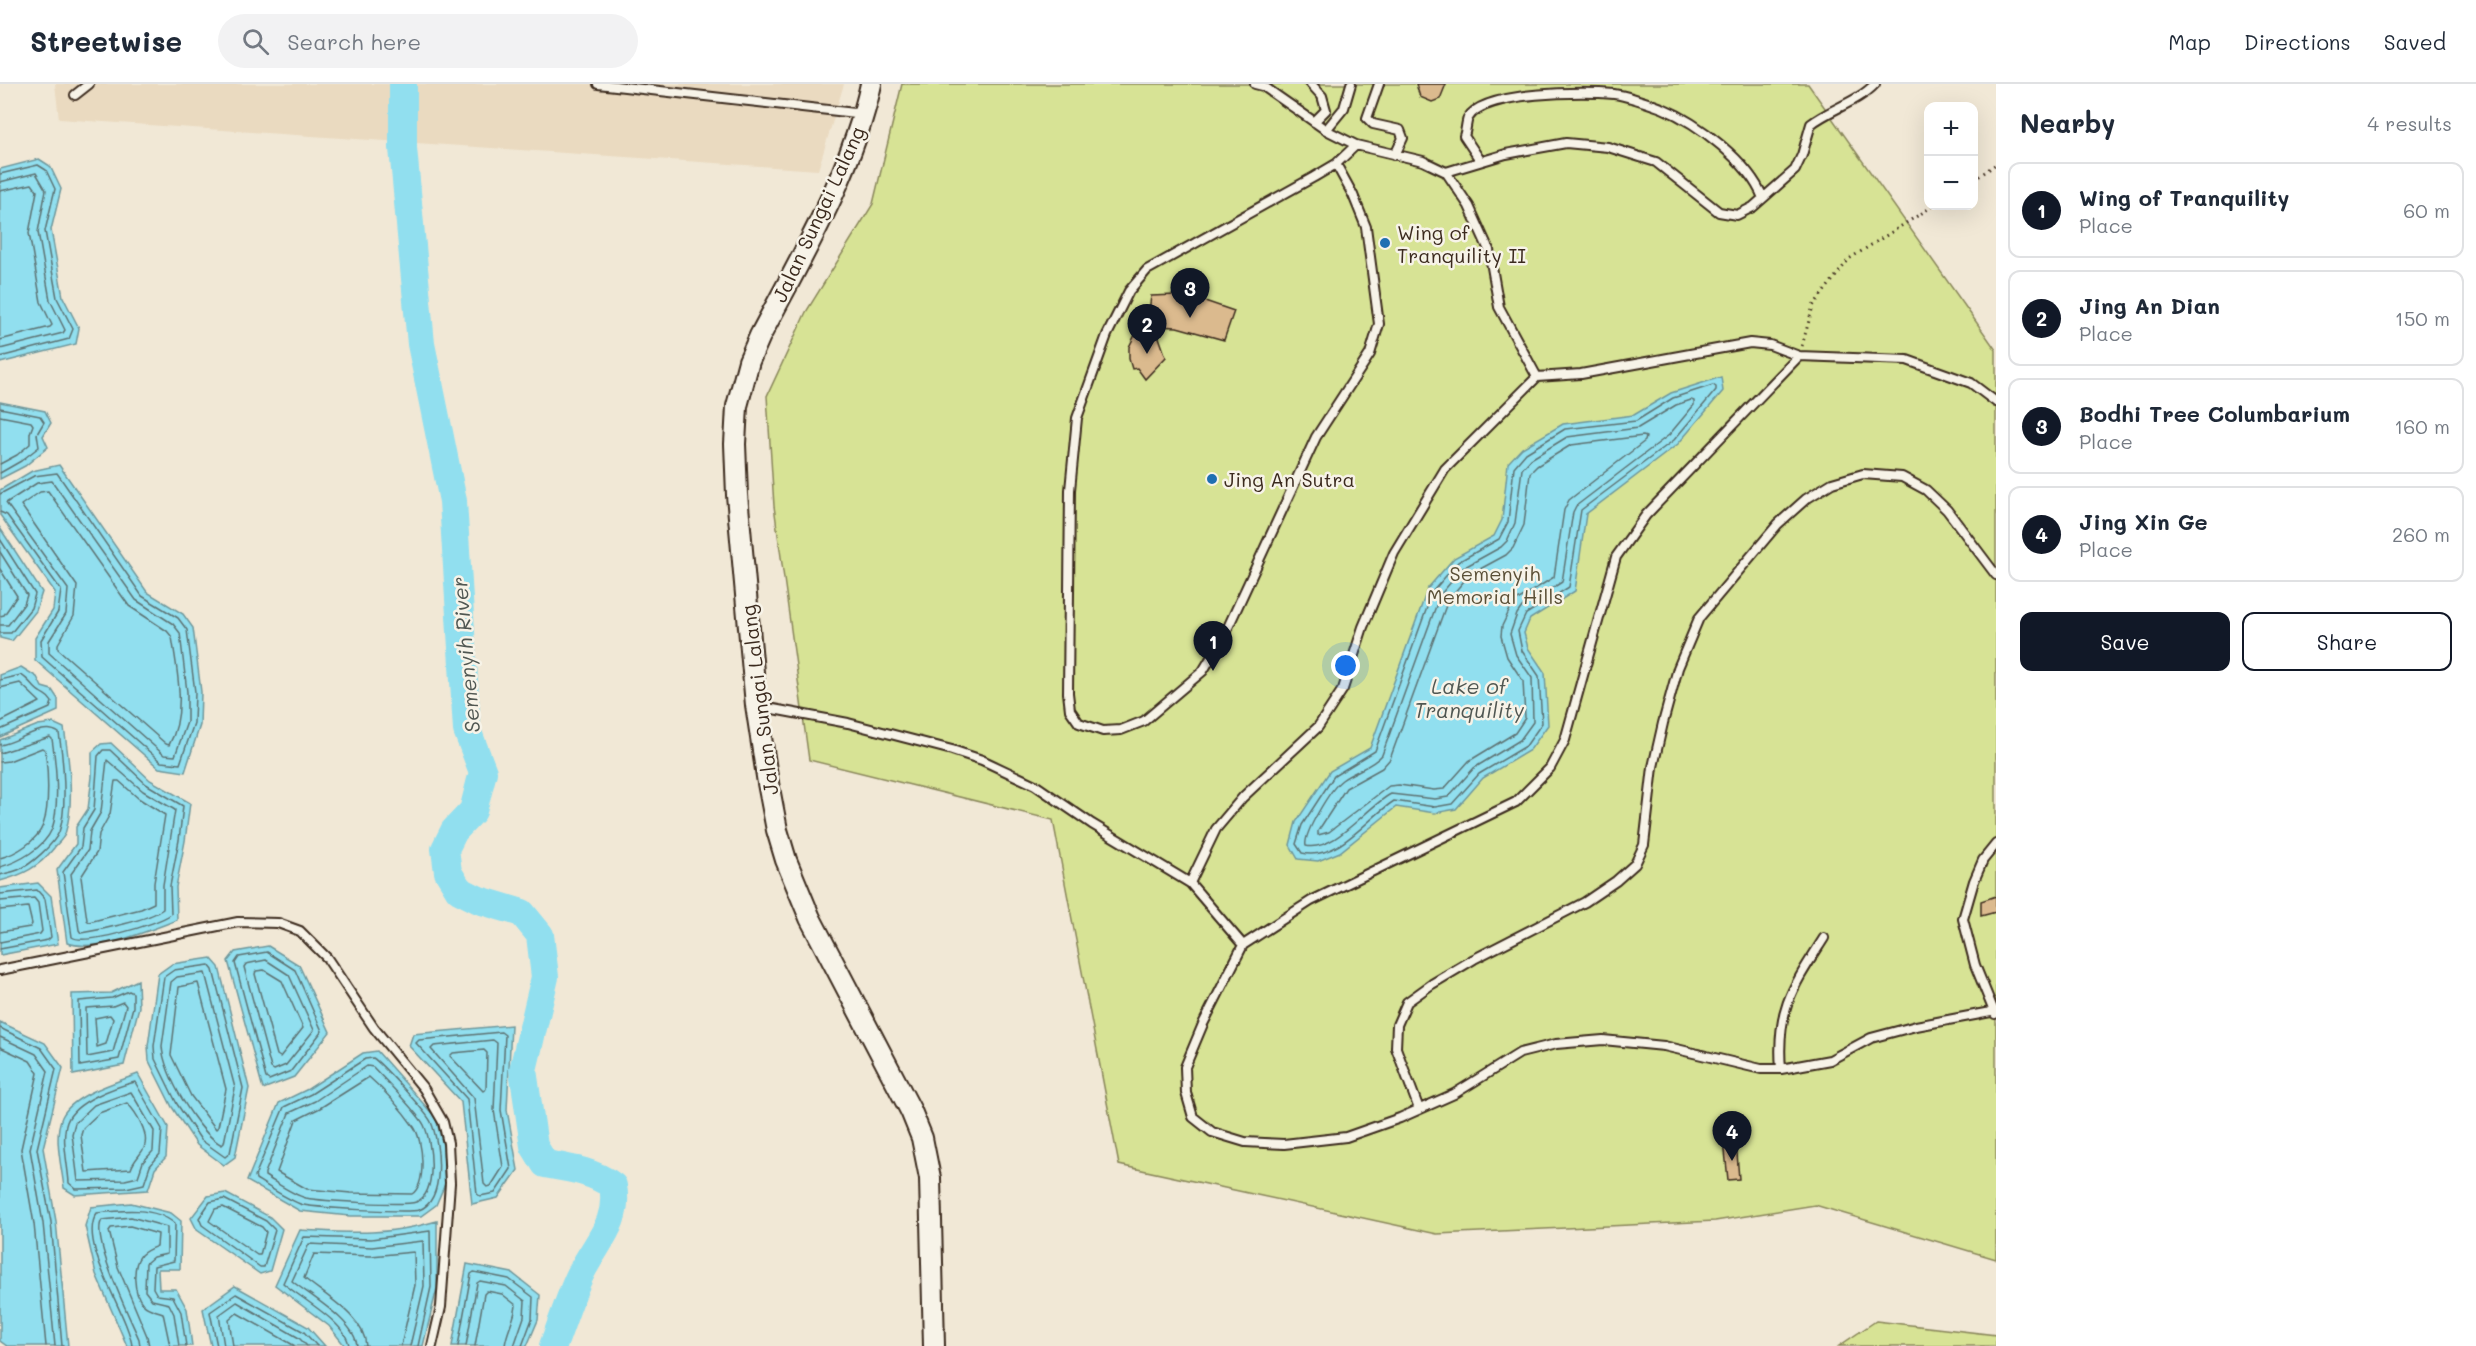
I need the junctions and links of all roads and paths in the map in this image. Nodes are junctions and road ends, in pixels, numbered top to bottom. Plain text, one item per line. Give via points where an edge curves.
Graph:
1 (89, 84) edge
2 (598, 84) edge
3 (872, 84) edge
4 (1255, 84) edge
5 (1311, 84) edge
6 (1351, 84) edge
7 (1379, 84) edge
8 (1875, 84) edge
9 (75, 95) dead end
10 (865, 114) junction
11 (1314, 122) junction
12 (1326, 130) junction
13 (1356, 145) junction
14 (1395, 155) junction
15 (1480, 160) junction
16 (1336, 164) junction
17 (1996, 164) edge
18 (1446, 172) junction
19 (1978, 177) edge
20 (1763, 198) junction
21 (1927, 210) edge
22 (1799, 356) junction
23 (1537, 377) junction
24 (1996, 402) edge
25 (1996, 575) edge
26 (756, 705) junction
27 (1996, 844) edge
28 (1191, 883) junction
29 (1824, 938) dead end
30 (1243, 945) junction
31 (0, 970) edge
32 (1995, 1012) edge
33 (1781, 1069) junction
34 (1419, 1109) junction
35 (432, 1346) edge
36 (934, 1346) edge

1 - 9 lane
2 - 10 lane
3 - 10 street, Jalan Sungai Lalang
4 - 11 lane
5 - 11 lane via 1322,96 1326,110
6 - 12 lane via 1344,108
7 - 14 lane via 1367,118 1373,124 1400,130 1403,138
8 - 20 lane via 1811,124 1795,170
10 - 26 street, Jalan Sungai Lalang via 840,179 749,361 737,406 737,495
11 - 12 lane
12 - 13 lane
13 - 14 lane
13 - 16 lane
14 - 18 lane via 1423,161
15 - 18 lane
15 - 20 lane via 1566,142 1608,147 1656,162 1719,212 1737,215
15 - 20 lane via 1464,136 1469,117 1481,107 1508,98 1541,94 1616,94 1664,109 1697,128 1742,164
16 - 16 lane via 1147,270 1129,291 1107,335 1077,418 1070,490 1068,693 1070,710 1079,723 1103,731 1121,730 1144,721 1203,670 1224,636 1316,437 1370,354 1380,324 1366,226
17 - 19 path
18 - 23 lane via 1469,206 1489,250 1499,307
21 - 22 path via 1849,259 1813,306
22 - 23 lane via 1770,345 1750,343 1581,375
22 - 24 lane via 1907,360 1971,382
22 - 30 lane via 1646,515 1616,557 1565,740 1550,768 1516,802 1311,901
23 - 28 lane via 1445,469 1394,553 1363,627 1343,689 1318,727 1243,797 1216,829
25 - 34 lane via 1947,510 1926,490 1902,477 1863,474 1832,483 1806,499 1779,524 1699,618 1678,668 1662,723 1644,845 1635,864 1585,902 1474,959 1407,1002 1397,1025 1396,1048
26 - 28 lane via 848,723 982,760 1035,785
26 - 36 street, Jalan Sungai Lalang via 777,830 786,860 810,918 911,1111 927,1158 932,1198
27 - 32 lane via 1983,860 1963,919 1975,965
28 - 30 lane
29 - 33 lane via 1785,1007 1779,1042
30 - 34 lane via 1185,1067 1186,1093 1193,1117 1212,1132 1245,1142 1284,1144 1346,1137
31 - 35 lane via 238,922 278,922 300,931 327,958 374,1028 424,1089 442,1122 448,1143 450,1183 441,1307
32 - 33 lane via 1871,1038 1830,1060
33 - 34 lane via 1761,1069 1664,1046 1603,1040 1556,1044 1520,1053 1454,1094

